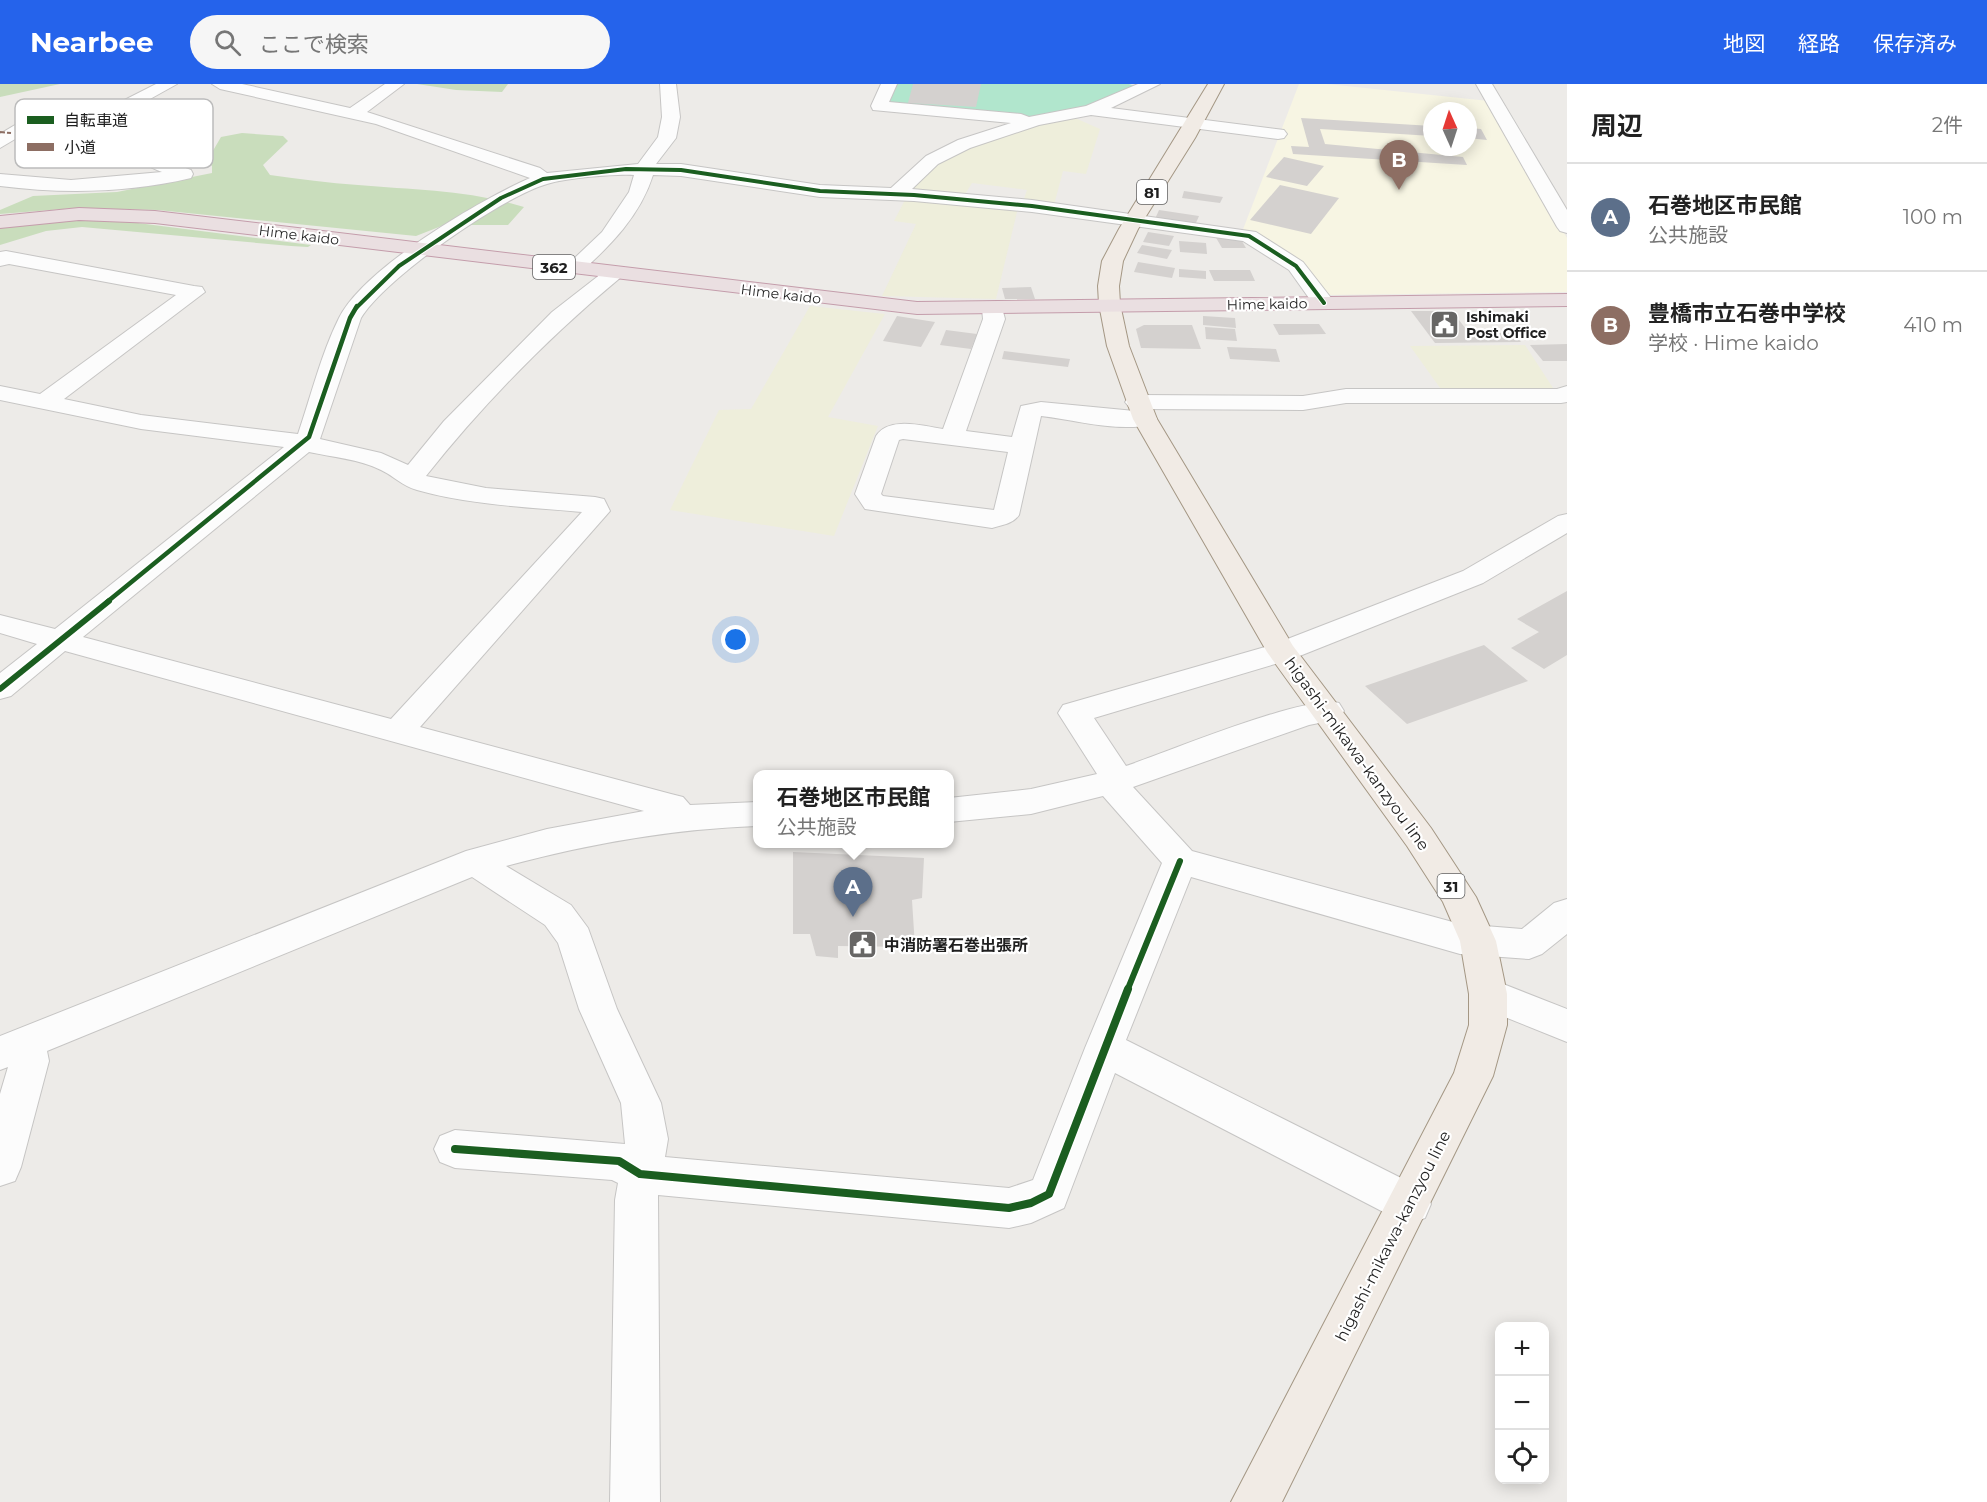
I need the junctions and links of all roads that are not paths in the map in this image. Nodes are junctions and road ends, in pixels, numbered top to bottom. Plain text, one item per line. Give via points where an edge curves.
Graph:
1 (169, 84) edge
2 (220, 84) edge
3 (396, 84) edge
4 (668, 84) edge
5 (889, 84) edge
6 (1216, 84) edge
7 (1484, 84) edge
8 (1146, 85) edge
9 (140, 99) edge
10 (322, 107) junction
11 (1091, 110) junction
12 (354, 113) junction
13 (1035, 121) junction
14 (302, 122) dead end
15 (1196, 124) junction
16 (15, 131) edge
17 (1278, 134) dead end
18 (0, 143) edge
19 (170, 168) edge
20 (645, 168) junction
21 (543, 179) junction
22 (0, 180) edge
23 (896, 194) junction
24 (1134, 220) junction
25 (0, 222) edge
26 (1567, 227) edge
27 (421, 250) junction
28 (0, 260) edge
29 (573, 269) junction
30 (614, 274) junction
31 (1567, 300) edge
32 (1324, 303) junction
33 (1109, 307) junction
34 (993, 309) junction
35 (0, 393) edge
36 (1567, 393) edge
37 (46, 401) junction
38 (1141, 410) junction
39 (952, 438) junction
40 (303, 444) junction
41 (1020, 446) junction
42 (410, 479) junction
43 (1567, 522) edge
44 (0, 624) edge
45 (58, 641) junction
46 (1282, 652) junction
47 (0, 688) edge
48 (1328, 711) junction
49 (399, 730) junction
50 (1113, 780) junction
51 (954, 810) edge
52 (753, 814) edge
53 (681, 818) junction
54 (478, 860) junction
55 (1180, 861) junction
56 (1567, 913) edge
57 (1478, 941) junction
58 (1488, 994) junction
59 (1567, 1026) edge
60 (14, 1048) edge
61 (1104, 1048) junction
62 (455, 1149) dead end
63 (0, 1167) edge
64 (640, 1174) junction
65 (1410, 1204) junction
66 (635, 1502) edge
67 (1256, 1502) edge

1 - 9 street
2 - 10 street
3 - 12 street
4 - 20 street via 670,130
5 - 13 street via 879,106
6 - 15 main road, 81
7 - 26 street
8 - 11 street
10 - 12 street
10 - 14 street
11 - 13 street
11 - 15 street
12 - 21 street via 533,172
13 - 23 street via 964,144 932,160
15 - 17 street
15 - 24 main road, 81
16 - 18 street
19 - 22 street via 184,174 100,187
20 - 21 street
20 - 23 street via 720,174 837,193
20 - 29 street via 638,192 609,236
21 - 27 street via 501,198
23 - 24 street
24 - 32 street via 1249,236 1296,266
24 - 33 main road, 81 via 1110,270
25 - 27 highway, Hime kaido / 362 via 114,214
27 - 29 highway, Hime kaido / 362
27 - 40 street via 358,305 350,318 309,437
28 - 37 street via 6,256 194,292
29 - 30 highway, Hime kaido / 362
30 - 34 highway, Hime kaido / 362 via 918,308
30 - 42 street via 560,317 453,426
31 - 32 highway, Hime kaido / 362
32 - 33 highway, Hime kaido / 362
33 - 34 highway, Hime kaido / 362
33 - 38 main road, higashi-mikawa-kanzyou line / 31
34 - 39 street via 994,319
35 - 37 street
36 - 38 street via 1346,396 1304,403
37 - 40 street via 141,422
38 - 41 street via 1124,419 1030,411
38 - 46 main road, higashi-mikawa-kanzyou line / 31
39 - 41 street
39 - 41 street via 901,431 888,436 868,494 874,502 992,520 1006,514
40 - 42 street via 372,458 391,465
40 - 45 street
42 - 49 street via 486,496 595,505 597,511
43 - 46 street via 1473,577
44 - 45 street
45 - 47 street
45 - 49 street
46 - 48 main road, higashi-mikawa-kanzyou line / 31
46 - 50 street via 1074,713
48 - 50 street via 1305,715
48 - 57 main road, higashi-mikawa-kanzyou line / 31 via 1419,837 1458,897
49 - 53 street via 671,806
50 - 51 street via 1058,796
50 - 55 street
52 - 53 street
53 - 54 street via 556,839
54 - 60 street
54 - 64 street via 488,872 558,915 575,938 598,1009 641,1103 646,1139
55 - 57 street
55 - 61 street
56 - 57 street via 1529,944
57 - 58 main road, higashi-mikawa-kanzyou line / 31
58 - 59 street
58 - 65 main road, higashi-mikawa-kanzyou line / 31 via 1488,1025 1473,1076
60 - 63 street via 29,1061
61 - 64 street via 1050,1194 1031,1203 1009,1208
61 - 65 street
62 - 64 street via 619,1161
64 - 66 street via 636,1200
65 - 67 main road, higashi-mikawa-kanzyou line / 31

